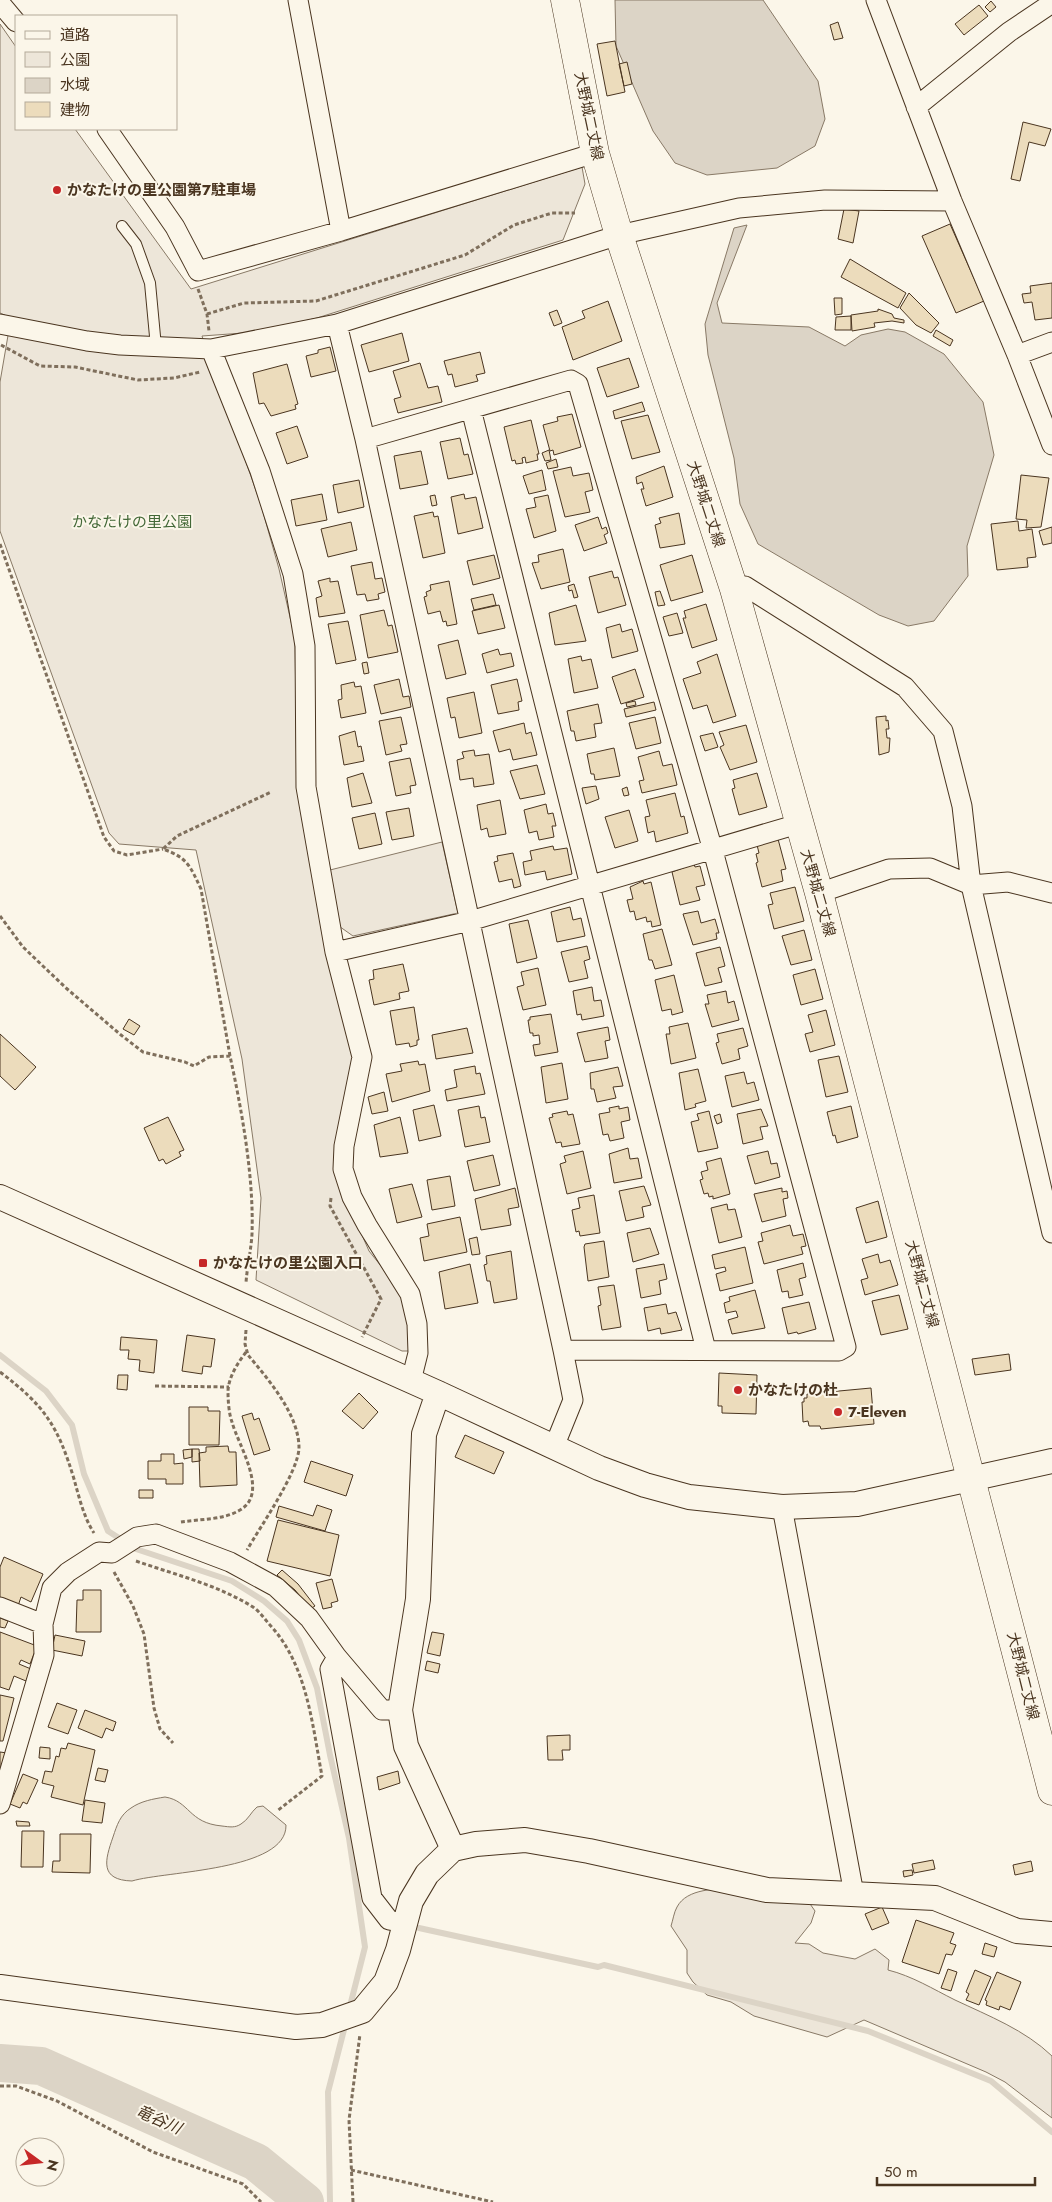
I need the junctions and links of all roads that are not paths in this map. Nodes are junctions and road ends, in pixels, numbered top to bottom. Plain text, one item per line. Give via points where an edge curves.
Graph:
1 (298, 0) edge
2 (565, 0) edge
3 (876, 0) edge
4 (0, 3) edge
5 (1052, 3) edge
6 (15, 21) edge
7 (916, 106) junction
8 (108, 130) edge
9 (595, 154) junction
10 (952, 201) junction
11 (122, 226) dead end
12 (341, 230) junction
13 (619, 235) junction
14 (0, 324) edge
15 (337, 324) junction
16 (1052, 342) edge
17 (156, 347) junction
18 (211, 349) junction
19 (1017, 355) junction
20 (471, 408) junction
21 (365, 439) junction
22 (1052, 445) edge
23 (734, 589) junction
24 (798, 824) junction
25 (712, 847) junction
26 (592, 884) junction
27 (971, 885) junction
28 (1052, 892) edge
29 (819, 893) junction
30 (470, 921) junction
31 (335, 952) junction
32 (0, 1197) edge
33 (1052, 1233) edge
34 (563, 1350) junction
35 (706, 1350) junction
36 (411, 1381) junction
37 (438, 1393) junction
38 (554, 1447) junction
39 (1052, 1461) edge
40 (973, 1479) junction
41 (782, 1507) junction
42 (0, 1607) edge
43 (43, 1624) junction
44 (337, 1657) junction
45 (400, 1710) junction
46 (1052, 1792) edge
47 (0, 1804) edge
48 (453, 1849) junction
49 (854, 1894) junction
50 (405, 1923) junction
51 (1052, 1934) edge
52 (0, 1987) edge

1 - 12 street
2 - 9 main road, 大野城二丈線
3 - 7 street
4 - 6 street
5 - 7 street via 1009,32
7 - 10 street
8 - 12 street via 175,227 198,271
9 - 12 street
9 - 13 main road, 大野城二丈線
10 - 13 street via 825,200 739,208
10 - 19 street
11 - 17 lane via 136,244 150,283
13 - 15 street
13 - 23 main road, 大野城二丈線
14 - 17 street via 87,342
15 - 18 street
15 - 21 street
16 - 19 street
17 - 18 street
18 - 31 street via 260,471 293,574 306,646 306,787
19 - 22 street
20 - 21 street
20 - 25 street via 571,380 578,384
20 - 26 street
21 - 30 street
23 - 24 main road, 大野城二丈線
23 - 27 street via 745,586 905,687 943,731 962,806
24 - 25 street
24 - 29 main road, 大野城二丈線
25 - 26 street
25 - 35 street via 846,1347 840,1351
26 - 30 street
26 - 35 street
27 - 28 street via 1008,882
27 - 29 street via 930,868 890,868
27 - 33 street
29 - 40 main road, 大野城二丈線
30 - 31 street
30 - 34 street
31 - 36 street via 362,1057 343,1165 352,1197 410,1294 417,1324 418,1352
32 - 36 street
34 - 35 street
34 - 38 street via 573,1400
36 - 37 street
37 - 38 street
37 - 45 street via 424,1434 418,1599
38 - 41 street via 627,1478 689,1497
39 - 40 street
40 - 41 street via 857,1504
40 - 46 main road, 大野城二丈線
41 - 49 street
42 - 43 street
43 - 44 street via 52,1588 68,1572 99,1552 112,1553 137,1537 156,1534 238,1566 276,1587 309,1618
43 - 47 street via 44,1655
44 - 45 street via 382,1710
44 - 50 street via 330,1669 372,1898 389,1920
45 - 48 street via 406,1746
48 - 49 street via 525,1840 767,1890
48 - 50 street via 427,1874 410,1901
49 - 51 street via 935,1898 1017,1931
50 - 52 street via 386,1982 362,2011 322,2025 296,2027

